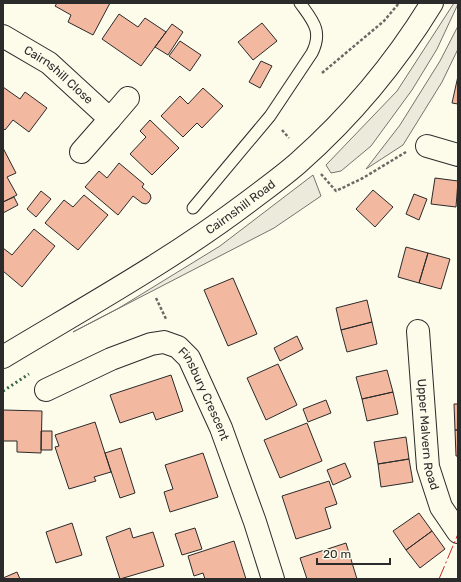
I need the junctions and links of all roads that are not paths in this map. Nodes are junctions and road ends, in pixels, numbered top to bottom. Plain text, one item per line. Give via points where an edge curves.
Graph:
1 (300, 3) edge
2 (432, 3) edge
3 (3, 36) edge
4 (128, 98) dead end
5 (110, 119) junction
6 (427, 146) road end
7 (81, 152) dead end
8 (458, 155) edge
9 (193, 208) dead end
10 (418, 331) dead end
11 (3, 358) edge
12 (46, 390) dead end
13 (458, 532) edge
14 (273, 579) edge

1 - 9 lane via 318,33 317,44 270,116
2 - 11 street, Cairnshill Road via 387,68 362,98 298,163 222,222 183,248
3 - 5 street, Cairnshill Close via 49,63
4 - 5 street
5 - 7 street
6 - 8 street
10 - 13 street, Upper Malvern Road via 428,467 440,507
12 - 14 street, Finsbury Crescent via 111,359 151,344 164,342 178,347 189,358 221,428

